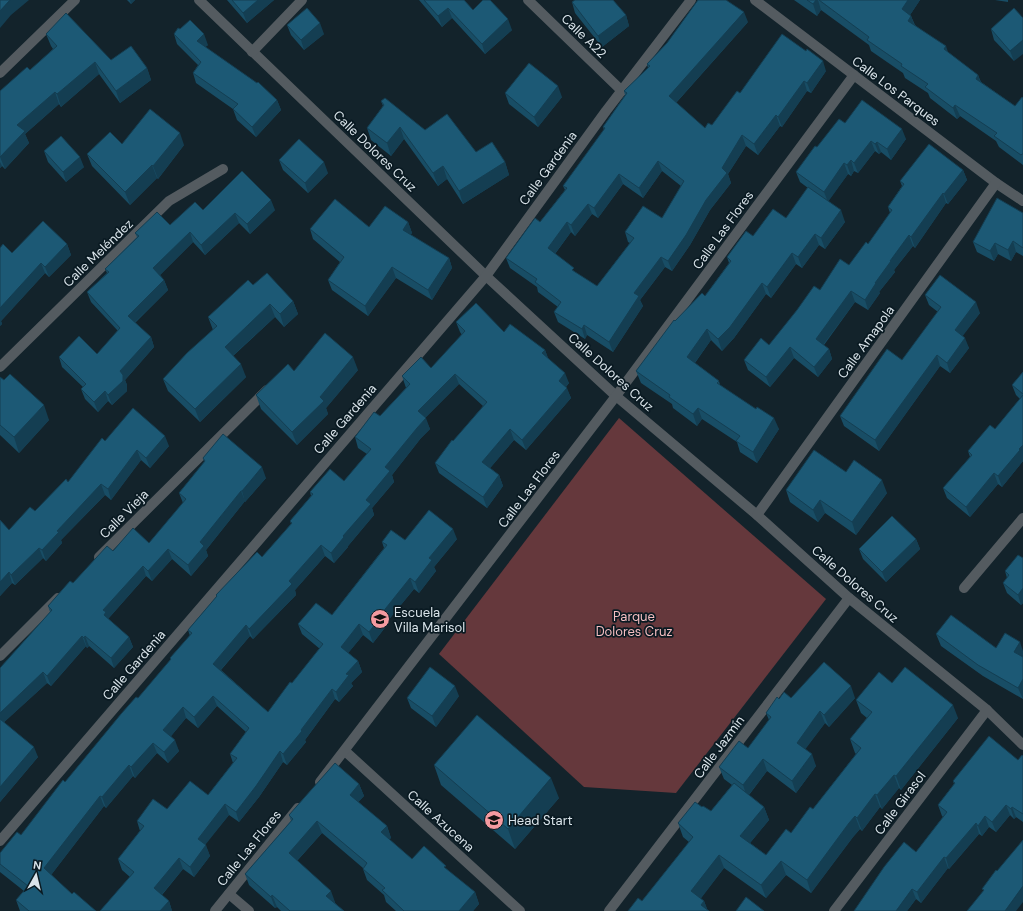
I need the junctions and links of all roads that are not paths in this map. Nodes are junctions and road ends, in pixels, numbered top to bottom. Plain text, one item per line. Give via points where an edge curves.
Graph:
1 (75, 0) edge
2 (199, 0) edge
3 (302, 0) edge
4 (528, 0) edge
5 (691, 0) edge
6 (755, 0) edge
7 (252, 52) junction
8 (0, 74) edge
9 (854, 75) junction
10 (622, 91) junction
11 (223, 169) dead end
12 (996, 183) junction
13 (1023, 201) edge
14 (486, 276) junction
15 (0, 367) edge
16 (267, 390) edge
17 (616, 396) junction
18 (757, 515) junction
19 (1021, 524) edge
20 (95, 562) edge
21 (964, 588) dead end
22 (67, 589) edge
23 (849, 598) junction
24 (0, 656) edge
25 (986, 710) junction
26 (1023, 745) edge
27 (345, 750) junction
28 (313, 790) edge
29 (304, 802) edge
30 (0, 841) edge
31 (229, 894) junction
32 (215, 911) edge
33 (249, 911) edge
34 (520, 911) edge
35 (609, 911) edge
36 (834, 911) edge

1 - 8 street
2 - 7 street, Calle Dolores Cruz
3 - 7 street
4 - 10 street, Calle A22
5 - 10 street, Calle Gardenia
6 - 9 street, Calle Los Parques
7 - 14 street, Calle Dolores Cruz
9 - 12 street, Calle Los Parques
9 - 17 street, Calle Las Flores
10 - 14 street, Calle Gardenia
11 - 15 street, Calle Meléndez via 170,201
12 - 13 street, Calle Los Parques
12 - 18 street, Calle Amapola
14 - 17 street, Calle Dolores Cruz
14 - 30 street, Calle Gardenia
16 - 20 street, Calle Vieja
17 - 18 street, Calle Dolores Cruz
17 - 27 street, Calle Las Flores
18 - 23 street, Calle Dolores Cruz
19 - 21 street
22 - 24 street
23 - 25 street, Calle Dolores Cruz
23 - 35 street, Calle Jazmín
25 - 26 street, Calle Dolores Cruz
25 - 36 street, Calle Girasol
27 - 28 street, Calle Las Flores
27 - 34 street, Calle Azucena
29 - 31 street, Calle Las Flores
31 - 32 street, Calle Las Flores
31 - 33 street

